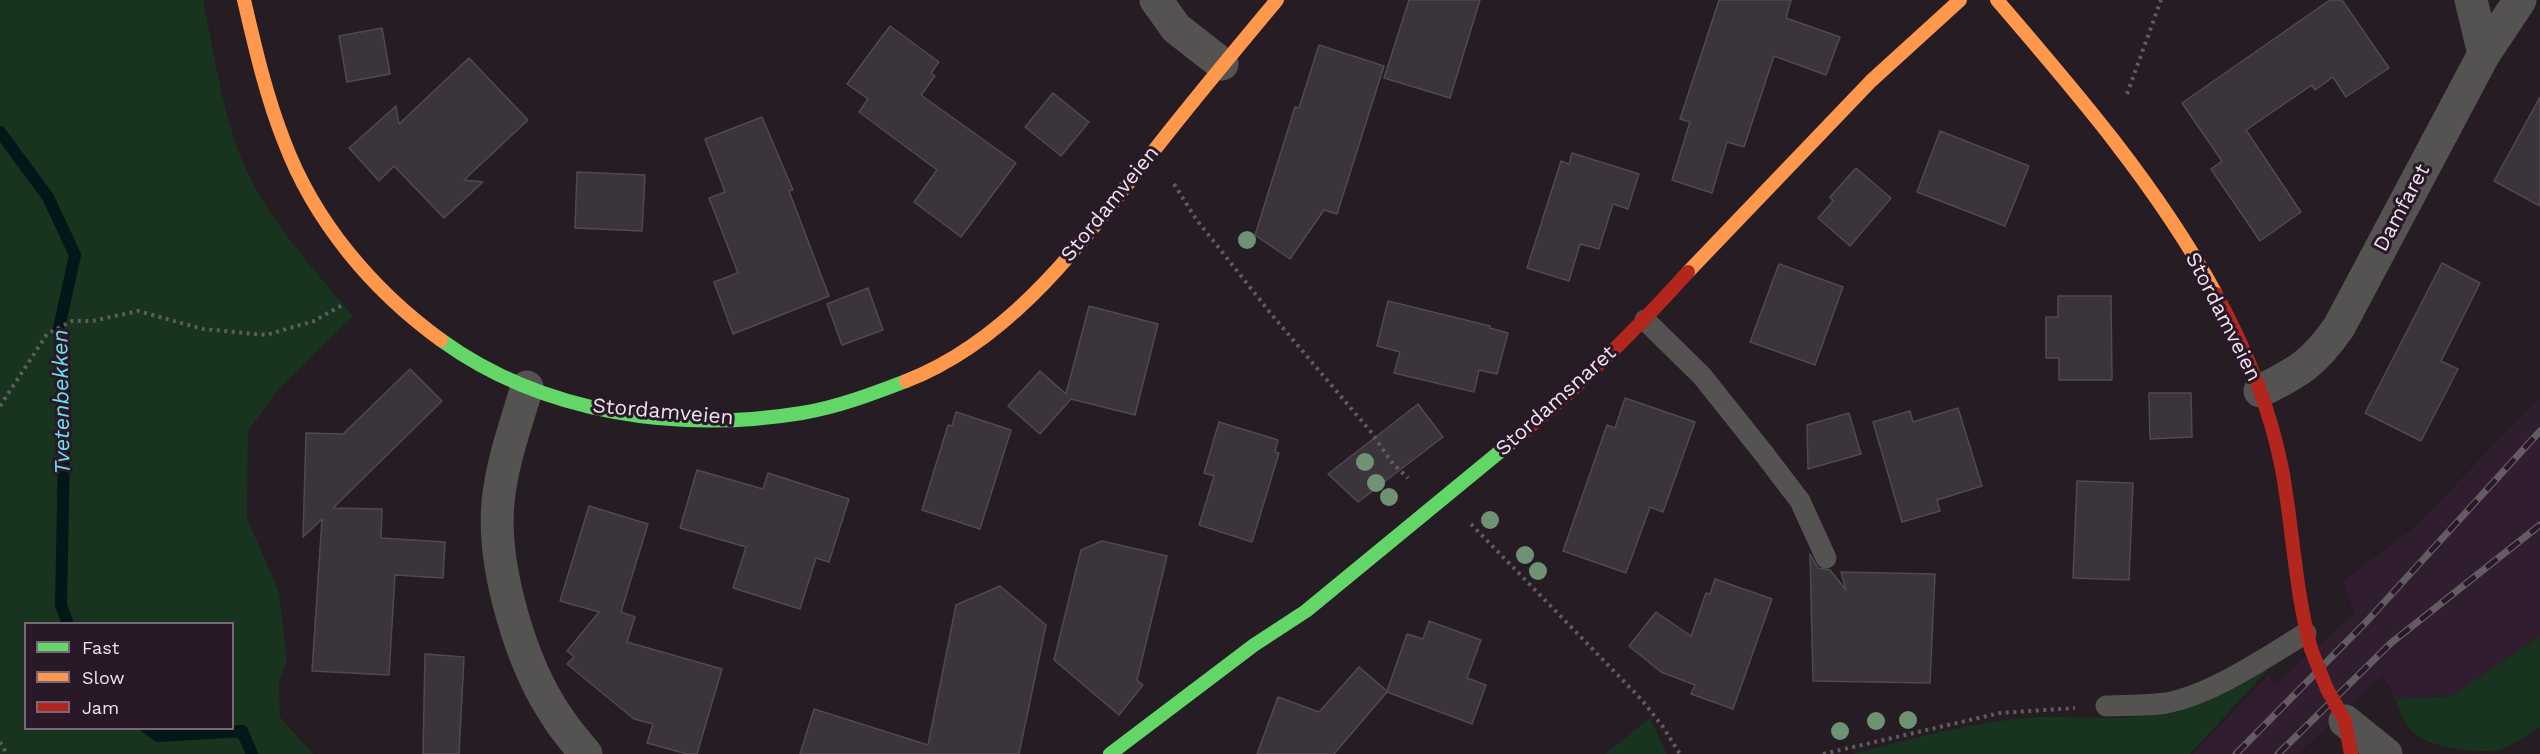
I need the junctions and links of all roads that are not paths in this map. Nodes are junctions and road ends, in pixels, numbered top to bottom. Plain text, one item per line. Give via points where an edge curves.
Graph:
1 (244, 0) edge
2 (1156, 0) edge
3 (1277, 0) edge
4 (1960, 0) edge
5 (1998, 0) edge
6 (2470, 0) edge
7 (2520, 0) edge
8 (2484, 54) junction
9 (1222, 64) junction
10 (1645, 320) junction
11 (527, 387) junction
12 (2260, 391) junction
13 (1826, 558) dead end
14 (2309, 641) junction
15 (2106, 706) road end
16 (2363, 742) edge
17 (586, 754) edge
18 (1110, 754) edge

1 - 11 street, Stordamveien via 286,151 326,222 384,291 422,326 505,378
2 - 9 street via 1176,28
3 - 9 street, Stordamveien
4 - 10 street, Stordamsnaret via 1871,81
5 - 12 street, Stordamveien via 2142,179 2212,288
6 - 8 street
7 - 8 street, Damfaret
8 - 12 street, Damfaret via 2339,327 2310,364
9 - 11 street, Stordamveien via 1087,234 1025,302 968,348 896,386 808,411 770,419 730,421 626,413 559,399
10 - 13 lane via 1702,376 1800,501
10 - 18 street, Stordamsnaret via 1553,408 1442,500 1305,610
11 - 17 street via 502,477 500,563 507,601 537,679 557,717
12 - 14 street, Stordamveien via 2286,488
14 - 15 lane via 2182,698 2165,703
14 - 16 street, Stordamveien, bridge via 2327,689

